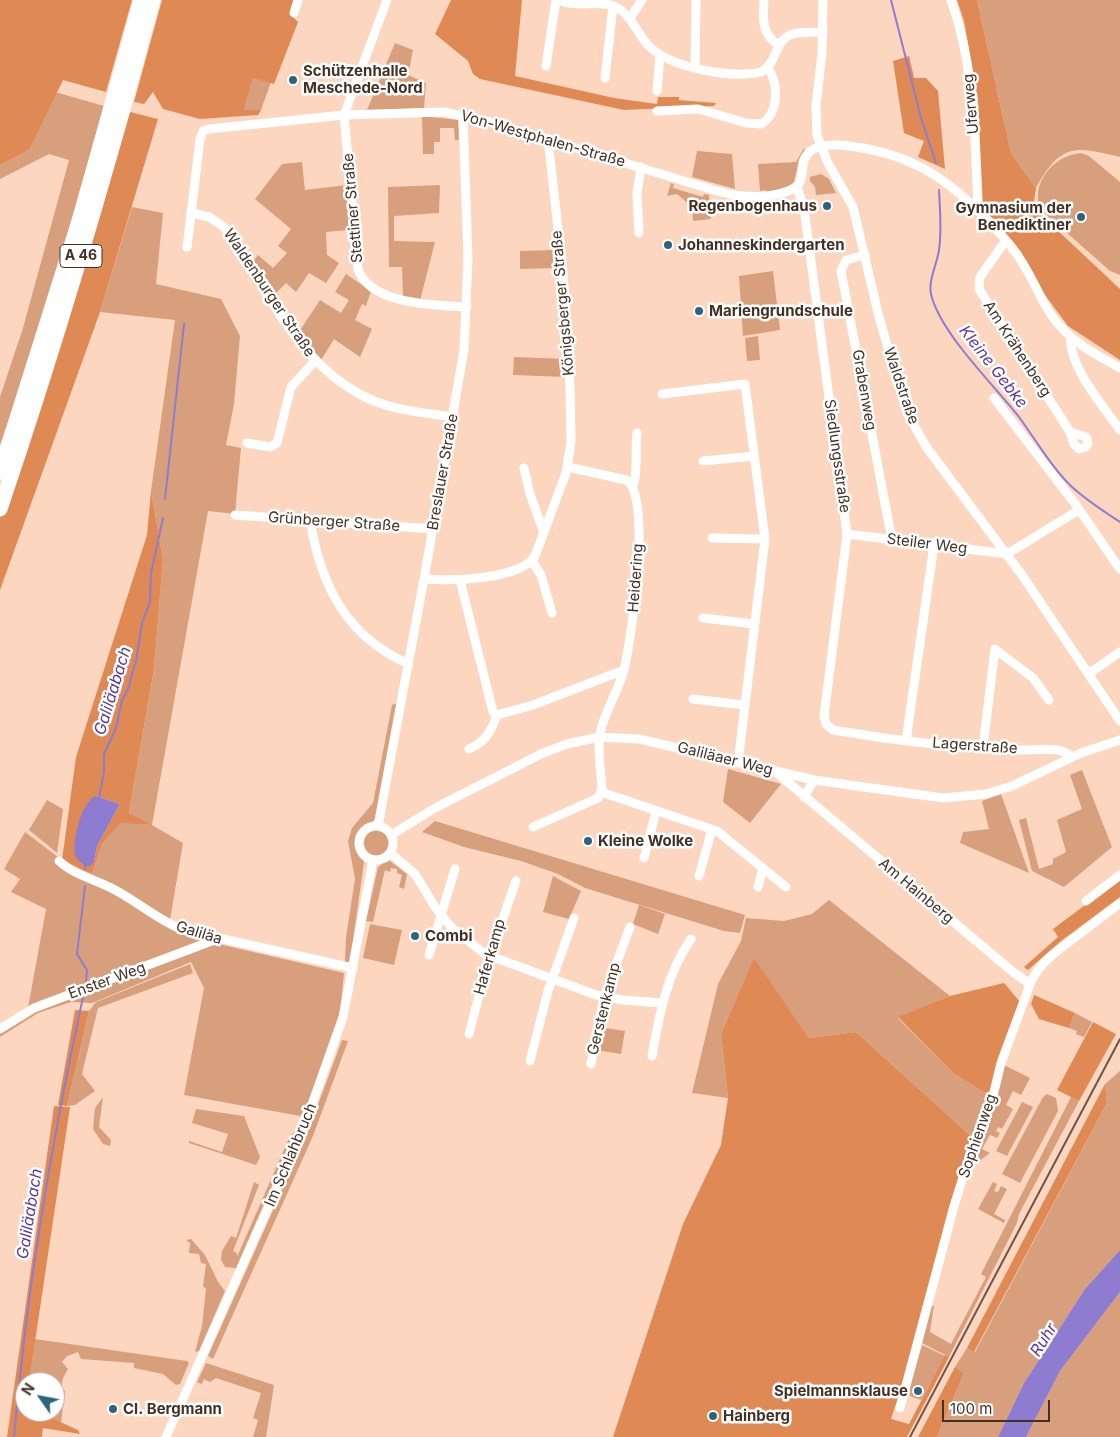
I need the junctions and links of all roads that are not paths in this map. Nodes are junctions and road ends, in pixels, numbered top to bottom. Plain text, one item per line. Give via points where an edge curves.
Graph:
1 (141, 0) edge
2 (153, 0) edge
3 (298, 0) edge
4 (387, 0) edge
5 (557, 0) edge
6 (642, 0) edge
7 (696, 0) edge
8 (764, 0) edge
9 (823, 0) edge
10 (951, 0) edge
11 (613, 6) junction
12 (294, 13) dead end
13 (630, 18) junction
14 (823, 32) junction
15 (779, 45) junction
16 (660, 55) junction
17 (546, 66) dead end
18 (695, 68) junction
19 (768, 68) junction
20 (605, 78) dead end
21 (657, 91) dead end
22 (657, 111) dead end
23 (344, 115) junction
24 (463, 115) junction
25 (548, 139) junction
26 (820, 146) junction
27 (642, 167) junction
28 (797, 187) junction
29 (978, 211) junction
30 (192, 213) junction
31 (639, 233) dead end
32 (1006, 240) junction
33 (188, 247) dead end
34 (865, 255) junction
35 (467, 308) junction
36 (1071, 337) junction
37 (315, 360) junction
38 (1120, 368) edge
39 (662, 394) dead end
40 (994, 398) dead end
41 (453, 417) junction
42 (1120, 430) edge
43 (1070, 432) dead end
44 (637, 433) dead end
45 (247, 443) dead end
46 (754, 456) junction
47 (703, 461) dead end
48 (568, 467) junction
49 (524, 468) dead end
50 (0, 472) edge
51 (633, 486) junction
52 (0, 508) edge
53 (1079, 510) junction
54 (235, 515) dead end
55 (310, 521) junction
56 (432, 529) junction
57 (544, 533) junction
58 (847, 534) junction
59 (712, 538) dead end
60 (765, 539) junction
61 (892, 540) junction
62 (934, 545) junction
63 (1007, 554) junction
64 (532, 561) junction
65 (1120, 569) edge
66 (424, 580) junction
67 (460, 580) junction
68 (552, 613) dead end
69 (702, 618) dead end
70 (754, 624) junction
71 (1120, 652) edge
72 (409, 664) junction
73 (624, 670) junction
74 (1090, 674) junction
75 (694, 699) dead end
76 (1049, 700) dead end
77 (744, 705) junction
78 (497, 715) junction
79 (1120, 720) edge
80 (828, 726) joint
81 (599, 737) junction
82 (1120, 740) edge
83 (906, 741) junction
84 (983, 747) junction
85 (469, 749) dead end
86 (1072, 757) junction
87 (738, 763) junction
88 (775, 772) junction
89 (814, 780) junction
90 (602, 788) junction
91 (804, 797) junction
92 (656, 811) junction
93 (378, 826) junction
94 (533, 827) dead end
95 (712, 829) junction
96 (391, 835) junction
97 (390, 853) junction
98 (644, 858) dead end
99 (373, 860) junction
100 (59, 861) dead end
101 (763, 868) junction
102 (455, 869) dead end
103 (699, 876) dead end
104 (1120, 876) edge
105 (516, 881) dead end
106 (758, 887) dead end
107 (786, 887) dead end
108 (1086, 901) dead end
109 (1120, 903) edge
110 (440, 914) junction
111 (574, 918) dead end
112 (630, 927) dead end
113 (217, 939) junction
114 (691, 939) dead end
115 (429, 955) dead end
116 (490, 956) junction
117 (353, 968) junction
118 (552, 980) junction
119 (1030, 984) junction
120 (604, 997) junction
121 (662, 1003) junction
122 (0, 1029) edge
123 (469, 1034) dead end
124 (652, 1056) dead end
125 (530, 1062) dead end
126 (591, 1064) dead end
127 (900, 1408) dead end
128 (166, 1437) edge

1 - 50 highway, A 46 via 80,218
2 - 52 highway, A 46 via 67,303
3 - 12 street
4 - 23 street
5 - 11 street
5 - 17 street
6 - 13 street
7 - 18 street
8 - 15 street via 765,32
9 - 14 street, Waldstraße
10 - 29 street, Uferweg via 963,39 970,83
11 - 13 street
11 - 20 street
13 - 16 street via 646,42
14 - 15 street via 795,34 786,37
14 - 26 street, Waldstraße via 816,113
15 - 19 street
16 - 18 street
16 - 21 street
18 - 19 street via 754,74
19 - 22 street via 775,81 774,100 772,115 761,124 746,123 698,109
23 - 24 street, Von-Westphalen-Straße via 432,111
23 - 30 street, Von-Westphalen-Straße via 203,131
23 - 35 street, Stettiner Straße via 358,269 362,280 376,291 401,299
24 - 25 street, Von-Westphalen-Straße
24 - 35 street, Breslauer Straße via 468,210
25 - 27 street, Von-Westphalen-Straße
25 - 48 street, Königsberger Straße via 568,347 571,442
26 - 28 street via 804,157 802,178
26 - 29 street via 858,148 902,159 946,181
26 - 34 street, Waldstraße via 853,207
27 - 28 street, Von-Westphalen-Straße via 740,196 774,194
27 - 31 street via 637,194
28 - 58 street, Siedlungsstraße via 804,208
29 - 32 street
30 - 33 street
30 - 37 street, Waldenburger Straße via 217,221 227,229 279,313
32 - 36 street via 1024,264 1053,317
32 - 43 street, Am Krähenberg via 980,277 979,289
34 - 61 street, Grabenweg via 846,260 841,268
34 - 63 street, Waldstraße via 878,318 911,420 937,462
35 - 41 street, Breslauer Straße
36 - 38 street
36 - 42 street via 1071,348 1081,372
37 - 41 street, Waldenburger Straße via 330,374 373,401 403,410
37 - 45 street via 290,391 277,443 270,447
39 - 46 street via 746,384
40 - 53 street
41 - 56 street, Breslauer Straße
44 - 51 street, Heidering
46 - 47 street
46 - 60 street
48 - 51 street via 626,480
48 - 57 street
49 - 57 street
51 - 73 street, Heidering via 639,568
53 - 63 street
53 - 65 street
54 - 55 street, Grünberger Straße
55 - 56 street, Grünberger Straße
55 - 72 street via 320,569 343,609 366,637
56 - 66 street, Breslauer Straße
57 - 64 street
58 - 61 street, Steiler Weg
58 - 80 street, Siedlungsstraße via 824,716
59 - 60 street
60 - 70 street
61 - 62 street, Steiler Weg
62 - 63 street, Steiler Weg
62 - 83 street
63 - 74 street, Waldstraße
64 - 67 street via 517,570
64 - 68 street via 539,570
66 - 67 street
66 - 72 street, Breslauer Straße
67 - 78 street
69 - 70 street
70 - 77 street
71 - 74 street
72 - 93 street, Breslauer Straße
73 - 78 street via 533,705
73 - 81 street, Heidering
74 - 79 street, Waldstraße
75 - 77 street
76 - 84 street via 1033,678 995,649
77 - 87 street
78 - 85 street via 488,735
80 - 83 street, Lagerstraße via 838,731
81 - 87 street, Galiläaer Weg via 639,739
81 - 90 street
81 - 96 street, Galiläaer Weg via 541,754 435,808
82 - 86 street
83 - 84 street, Lagerstraße
84 - 86 street, Lagerstraße via 1061,750
86 - 89 street, Galiläaer Weg via 1012,786 970,797 943,798
87 - 88 street, Galiläaer Weg
88 - 89 street, Galiläaer Weg
88 - 91 street, Am Hainberg
89 - 91 street
90 - 92 street via 606,795
90 - 94 street via 598,798
91 - 119 street, Am Hainberg
92 - 95 street
92 - 98 street
93 - 96 street
93 - 99 street via 367,829 359,843 363,854
95 - 101 street
95 - 103 street
96 - 97 street via 394,844
97 - 99 street via 382,859
97 - 110 street via 418,878
99 - 117 street, Im Schlahbruch
100 - 113 street, Galiläa via 115,890 165,922
101 - 106 street
101 - 107 street
102 - 110 street
104 - 108 street
105 - 116 street, Haferkamp
109 - 119 street, Sophienweg via 1052,955 1040,966
110 - 115 street
110 - 116 street via 464,939
111 - 118 street
112 - 120 street, Gerstenkamp
113 - 117 street, Galiläa
113 - 122 street, Enster Weg via 34,1008
114 - 121 street via 677,963
116 - 118 street
116 - 123 street, Haferkamp
117 - 128 street, Im Schlahbruch via 341,1024 308,1119
118 - 120 street
118 - 125 street
119 - 127 street, Sophienweg via 954,1206
120 - 121 street
120 - 126 street, Gerstenkamp
121 - 124 street

